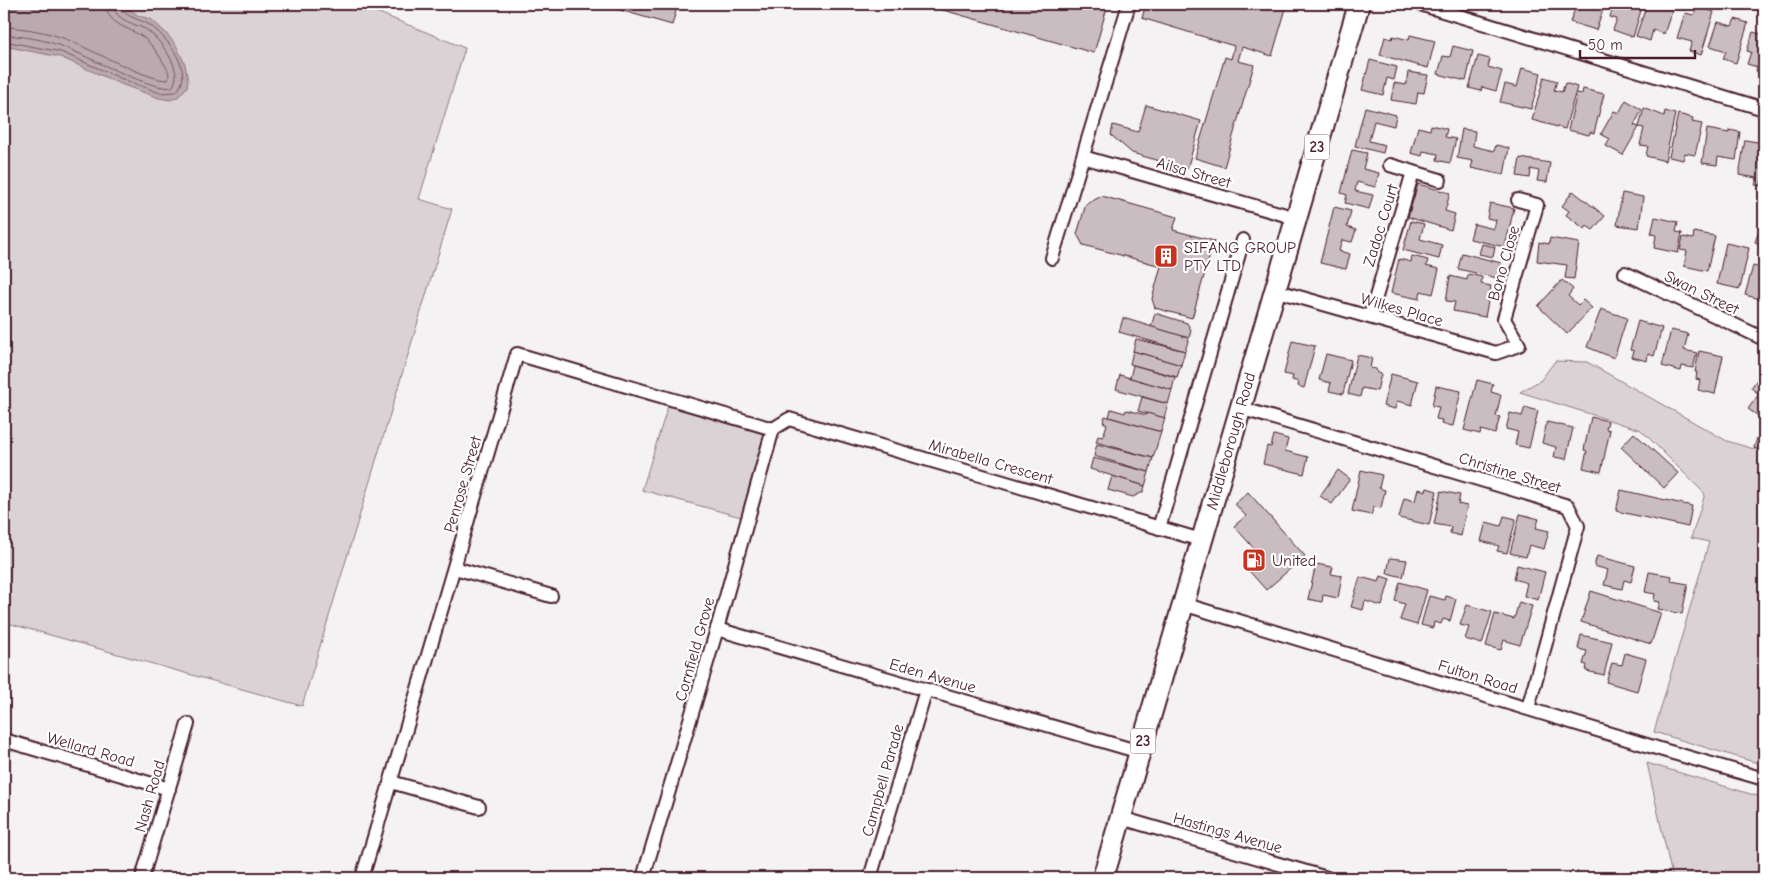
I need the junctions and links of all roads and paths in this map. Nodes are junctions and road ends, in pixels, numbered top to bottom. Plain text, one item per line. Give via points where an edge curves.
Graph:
1 (1129, 4) edge
2 (1358, 4) edge
3 (1420, 4) edge
4 (1764, 109) edge
5 (1083, 157) junction
6 (1390, 165) dead end
7 (1413, 172) junction
8 (1440, 180) dead end
9 (1518, 200) dead end
10 (1296, 218) junction
11 (1243, 240) dead end
12 (1052, 258) dead end
13 (1625, 273) dead end
14 (1274, 290) junction
15 (1370, 317) junction
16 (1764, 339) edge
17 (1519, 345) joint
18 (1240, 408) junction
19 (773, 429) junction
20 (1159, 528) junction
21 (1201, 540) junction
22 (454, 568) junction
23 (551, 596) dead end
24 (1183, 604) junction
25 (717, 630) junction
26 (926, 690) junction
27 (1528, 708) junction
28 (188, 724) dead end
29 (4, 740) edge
30 (1140, 752) junction
31 (1764, 779) edge
32 (391, 782) junction
33 (169, 788) junction
34 (479, 807) dead end
35 (1121, 818) junction
36 (142, 878) edge
37 (362, 878) edge
38 (643, 878) edge
39 (870, 878) edge
40 (1103, 878) edge
41 (1327, 878) edge

1 - 5 street
2 - 10 main road, Middleborough Road / 23
3 - 4 street
5 - 10 street, Ailsa Street
5 - 12 street
6 - 7 street, Zadoc Court
7 - 8 street, Zadoc Court
7 - 15 street, Zadoc Court
9 - 17 street, Bono Close via 1537,205 1504,319
10 - 14 main road, Middleborough Road / 23
11 - 20 street
13 - 16 street, Swan Street
14 - 15 street, Wilkes Place
14 - 18 main road, Middleborough Road / 23
15 - 17 street, Wilkes Place via 1496,353
18 - 21 main road, Middleborough Road / 23
18 - 27 street, Christine Street via 1568,506 1578,526
19 - 20 street, Mirabella Crescent via 788,419
19 - 22 street, Penrose Street via 517,354
19 - 25 street, Cornfield Grove
20 - 21 street, Mirabella Crescent
21 - 24 main road, Middleborough Road / 23
22 - 23 street
22 - 32 street, Penrose Street
24 - 27 street, Fulton Road
24 - 30 main road, Middleborough Road / 23
25 - 26 street, Eden Avenue
25 - 38 street, Cornfield Grove
26 - 30 street, Eden Avenue
26 - 39 street, Campbell Parade
27 - 31 street, Fulton Road
28 - 33 street, Nash Road
29 - 33 street, Wellard Road
30 - 35 main road, Middleborough Road / 23
32 - 34 street
32 - 37 street, Penrose Street
33 - 36 street, Nash Road
35 - 40 main road, Middleborough Road / 23
35 - 41 street, Hastings Avenue

